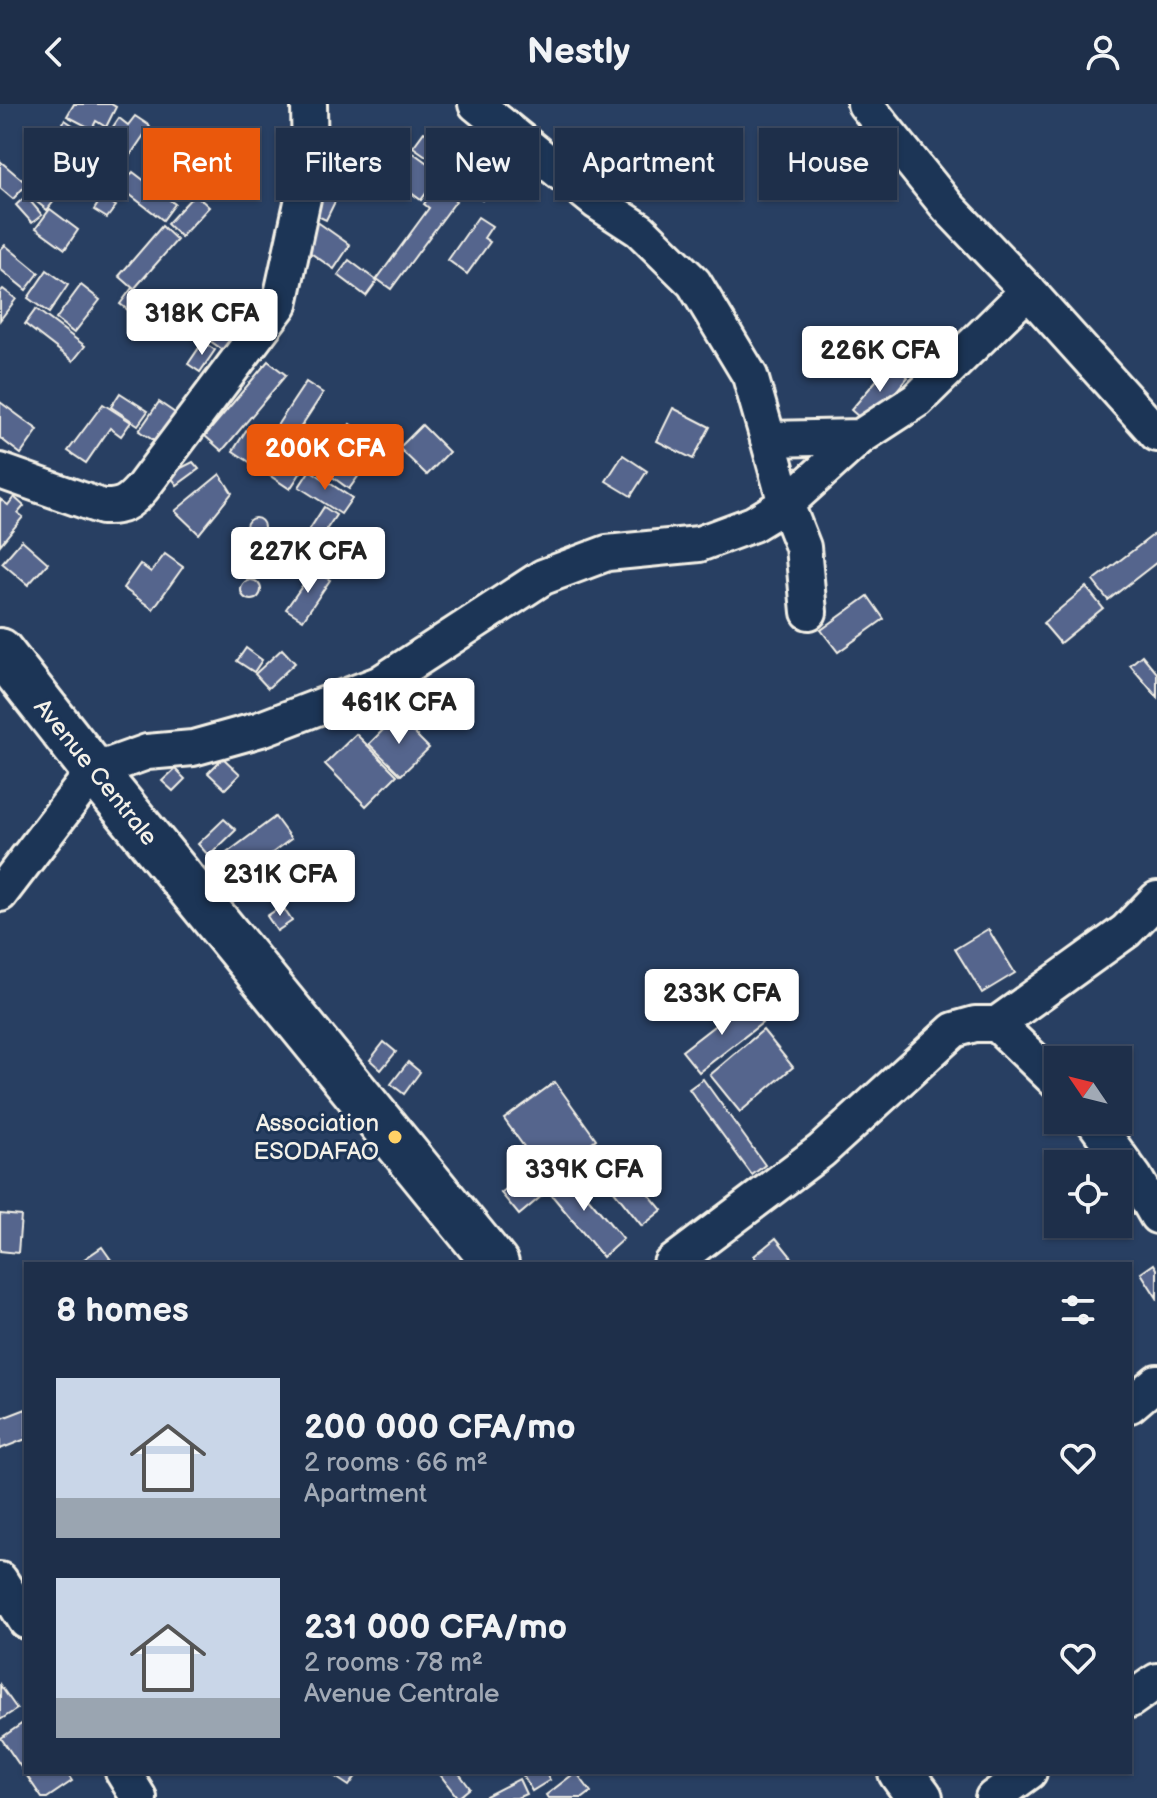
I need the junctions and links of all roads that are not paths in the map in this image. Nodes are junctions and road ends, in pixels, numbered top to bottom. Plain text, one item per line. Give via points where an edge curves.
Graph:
1 (309, 104) edge
2 (476, 104) edge
3 (865, 104) edge
4 (1028, 291) junction
5 (1157, 434) edge
6 (860, 437) junction
7 (768, 439) junction
8 (0, 471) edge
9 (786, 504) junction
10 (809, 612) dead end
11 (0, 651) edge
12 (94, 771) junction
13 (0, 894) edge
14 (1157, 899) edge
15 (997, 1024) junction
16 (1044, 1069) edge
17 (1103, 1134) edge
18 (1157, 1216) edge
19 (494, 1262) edge
20 (674, 1262) edge
21 (1157, 1382) edge
22 (1132, 1403) edge
23 (0, 1580) edge
24 (24, 1618) edge
25 (1157, 1681) edge
26 (1132, 1699) edge
27 (124, 1774) edge
28 (902, 1774) edge
29 (1026, 1774) edge
30 (139, 1798) edge
31 (920, 1798) edge
32 (993, 1798) edge

1 - 8 street via 310,166 280,304 142,488 129,503 102,507
2 - 7 street via 640,230 694,283 750,376
3 - 4 street via 948,207
4 - 5 street
4 - 6 street via 917,400
6 - 7 street
6 - 9 street
7 - 9 street
9 - 10 street via 803,547
9 - 12 street via 753,524 699,544 607,553 543,577 379,684 261,729 193,748 147,752
11 - 12 main road, Avenue Centrale
12 - 13 street
12 - 19 main road, Avenue Centrale
14 - 15 street via 1126,931
15 - 16 street
15 - 20 street via 954,1030 821,1151
17 - 18 street
21 - 22 street
23 - 24 street
25 - 26 street
27 - 30 street
28 - 31 main road
29 - 32 street

